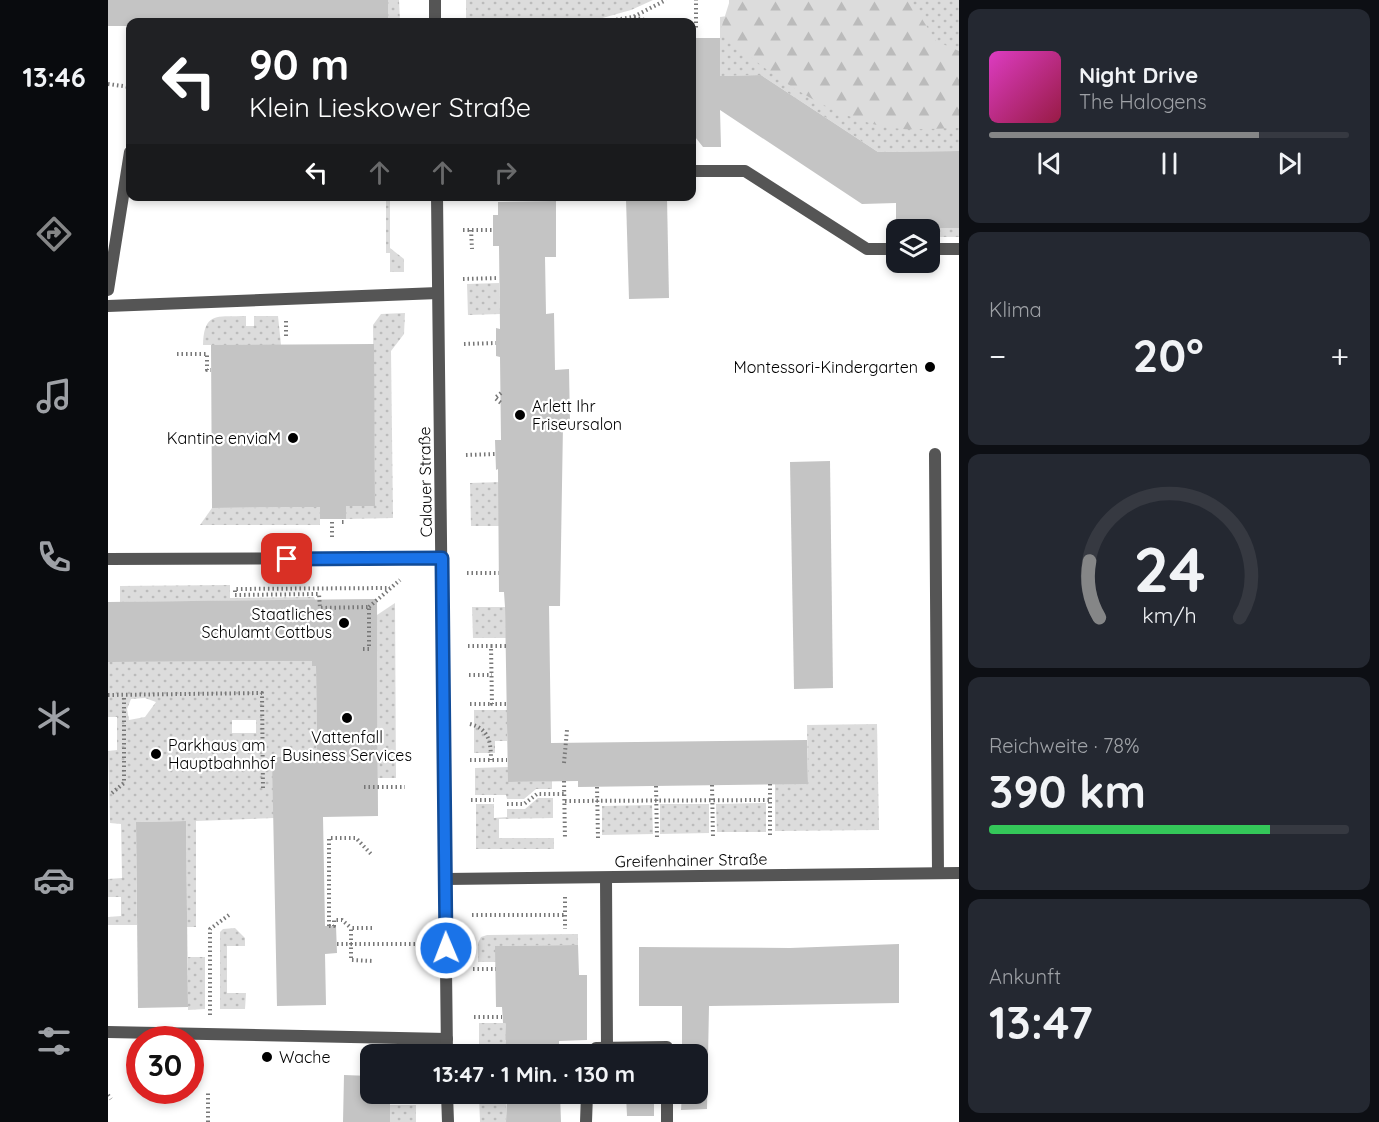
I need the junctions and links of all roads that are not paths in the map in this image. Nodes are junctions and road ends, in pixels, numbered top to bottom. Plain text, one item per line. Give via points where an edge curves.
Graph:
1 (435, 0) edge
2 (435, 18) edge
3 (696, 171) edge
4 (126, 178) edge
5 (437, 201) edge
6 (886, 249) edge
7 (940, 249) edge
8 (959, 249) edge
9 (108, 290) edge
10 (438, 293) junction
11 (108, 306) edge
12 (934, 454) dead end
13 (442, 558) junction
14 (108, 559) edge
15 (938, 873) junction
16 (959, 873) edge
17 (606, 878) junction
18 (446, 879) junction
19 (108, 1032) edge
20 (447, 1039) junction
21 (447, 1044) edge
22 (607, 1044) edge
23 (447, 1104) edge
24 (587, 1104) edge
25 (667, 1104) edge
26 (448, 1122) edge
27 (586, 1122) edge
28 (667, 1122) edge

1 - 2 street
3 - 6 street via 745,171 867,249
4 - 9 street
5 - 10 street, Calauer Straße
7 - 8 street
10 - 11 street
10 - 13 street, Calauer Straße
12 - 15 street
13 - 14 street
13 - 18 street, Calauer Straße
15 - 16 street, Greifenhainer Straße
15 - 17 street, Greifenhainer Straße
17 - 18 street, Greifenhainer Straße
17 - 22 street
18 - 20 street, Calauer Straße
19 - 20 street
20 - 21 street, Calauer Straße
23 - 26 street
24 - 27 street
25 - 28 street

